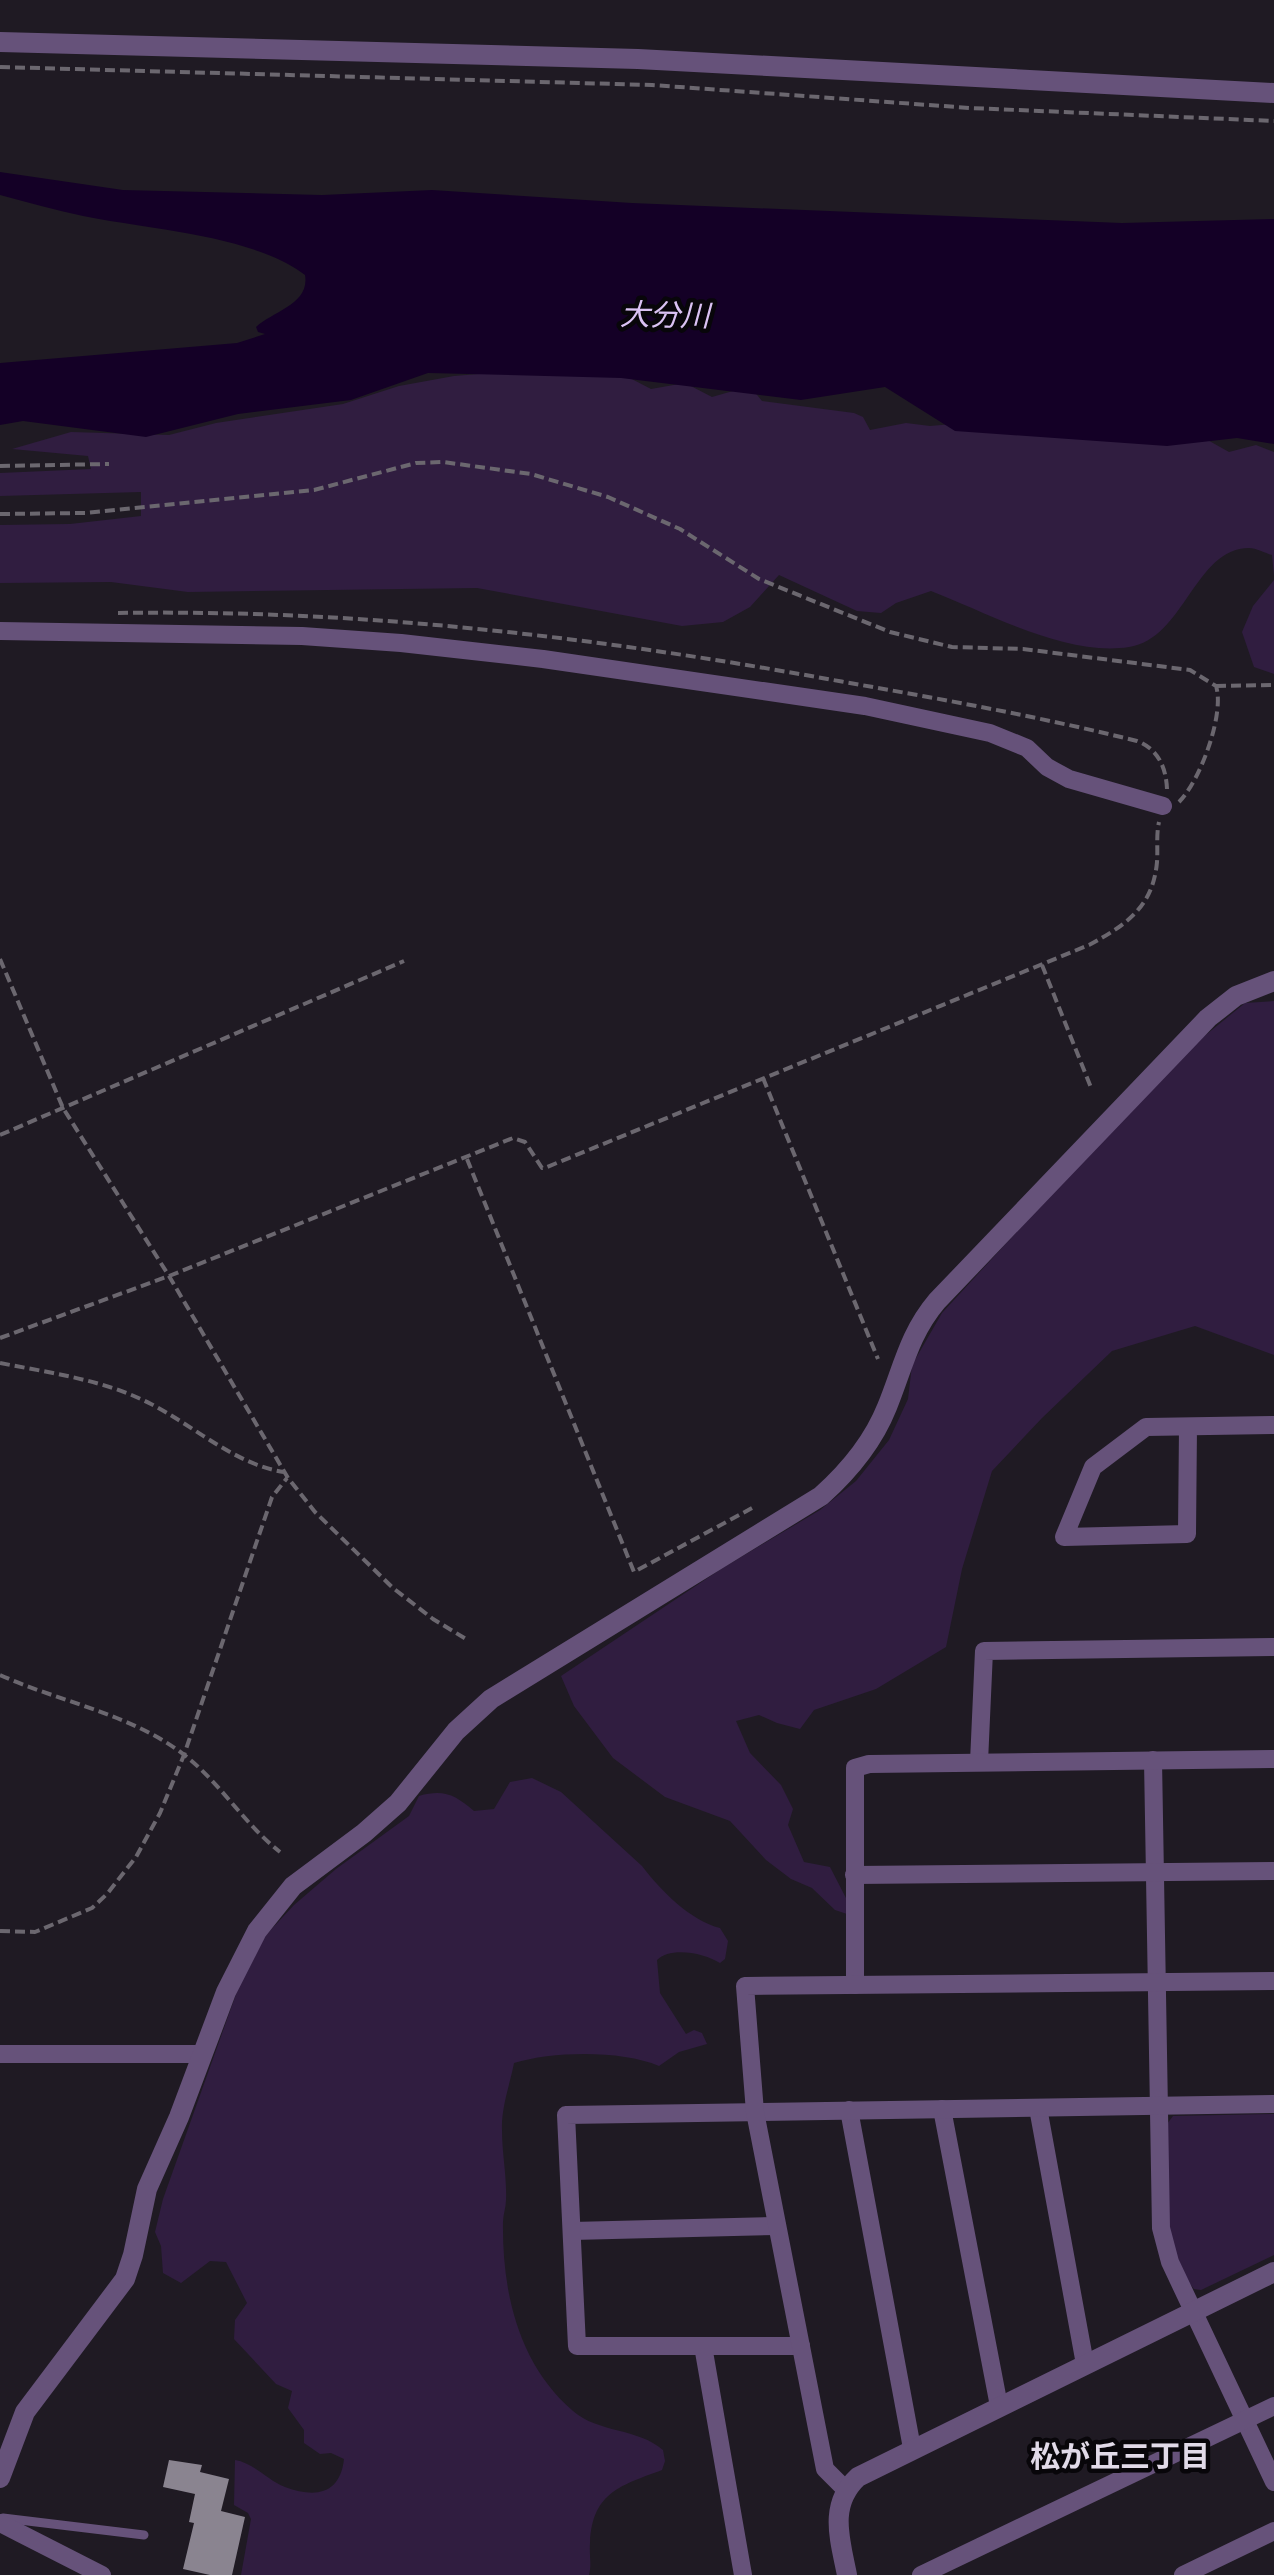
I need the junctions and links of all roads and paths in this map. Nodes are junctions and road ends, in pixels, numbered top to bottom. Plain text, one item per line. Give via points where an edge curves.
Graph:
1 (0, 42) edge
2 (0, 67) edge
3 (1274, 93) edge
4 (1274, 121) edge
5 (109, 464) dead end
6 (0, 466) edge
7 (0, 514) edge
8 (104, 613) dead end
9 (0, 630) edge
10 (1274, 685) edge
11 (1216, 686) junction
12 (1163, 806) junction
13 (0, 959) edge
14 (404, 961) dead end
15 (1042, 964) junction
16 (1274, 981) edge
17 (763, 1078) junction
18 (1092, 1090) dead end
19 (63, 1108) junction
20 (0, 1135) edge
21 (466, 1157) junction
22 (168, 1276) junction
23 (0, 1338) edge
24 (878, 1358) dead end
25 (0, 1363) edge
26 (1274, 1425) edge
27 (1188, 1427) junction
28 (284, 1472) junction
29 (288, 1478) junction
30 (752, 1508) dead end
31 (466, 1639) dead end
32 (1274, 1648) edge
33 (0, 1676) edge
34 (184, 1755) junction
35 (1274, 1759) edge
36 (1153, 1760) junction
37 (980, 1762) junction
38 (280, 1852) dead end
39 (1154, 1872) junction
40 (1274, 1872) edge
41 (854, 1875) junction
42 (0, 1930) edge
43 (1274, 1981) edge
44 (1156, 1982) junction
45 (855, 1985) junction
46 (0, 2054) edge
47 (203, 2054) junction
48 (1274, 2104) edge
49 (1158, 2106) junction
50 (1038, 2108) junction
51 (942, 2109) junction
52 (849, 2110) junction
53 (755, 2112) junction
54 (777, 2226) junction
55 (572, 2231) junction
56 (1274, 2272) edge
57 (1193, 2312) junction
58 (703, 2346) junction
59 (801, 2346) junction
60 (1085, 2364) junction
61 (999, 2406) junction
62 (1274, 2406) edge
63 (1245, 2420) junction
64 (912, 2448) junction
65 (0, 2478) edge
66 (1274, 2482) edge
67 (846, 2490) junction
68 (0, 2520) edge
69 (1274, 2531) edge
70 (144, 2535) dead end
71 (102, 2575) edge
72 (743, 2575) edge
73 (847, 2575) edge
74 (921, 2575) edge
75 (1182, 2575) edge

1 - 3 street via 584,57
2 - 4 path via 652,85
5 - 6 path
7 - 11 path via 85,513 314,490 416,463 531,474 608,497 680,529 759,579 890,632 952,646 1190,670
8 - 12 path via 341,616 490,628 953,701 1148,746 1168,784
9 - 12 street via 401,642 866,706 990,732 1027,748 1069,779
10 - 11 path
11 - 12 path via 1217,715 1193,785 1179,802
12 - 15 path via 1156,876 1144,906 1114,932
13 - 19 path
14 - 19 path
15 - 17 path
15 - 18 path
16 - 47 street via 1236,996 1208,1018 937,1300 909,1342 876,1431 822,1496 500,1692 456,1732 382,1819 280,1899 237,1968
17 - 21 path via 547,1167 516,1138
17 - 24 path
19 - 20 path
19 - 22 path
21 - 22 path
21 - 30 path via 634,1572
22 - 23 path
22 - 28 path
25 - 28 path via 116,1389 254,1464
26 - 27 street
27 - 27 street via 1146,1427 1093,1467 1064,1537 1187,1534
28 - 29 path
29 - 31 path via 393,1588
29 - 34 path via 272,1497
32 - 37 street via 984,1651
33 - 34 path via 110,1716
34 - 38 path
34 - 42 path via 151,1832 98,1904 44,1929
35 - 36 street
36 - 37 street
36 - 39 street
37 - 41 street via 855,1768
39 - 40 street
39 - 41 street
39 - 44 street
41 - 45 street
43 - 44 street
44 - 45 street
44 - 49 street
45 - 53 street via 745,1986
46 - 47 street
47 - 65 street via 143,2199 125,2278 26,2412
48 - 49 street
49 - 50 street
49 - 57 street via 1160,2228
50 - 51 street
50 - 60 street
51 - 52 street
51 - 61 street
52 - 53 street
52 - 64 street
53 - 54 street
53 - 55 street via 566,2115
54 - 55 street
54 - 59 street
55 - 58 street via 577,2346
56 - 57 street
57 - 60 street
57 - 63 street
58 - 59 street
58 - 72 street
59 - 67 street via 825,2470
60 - 61 street
61 - 64 street
62 - 63 street
63 - 66 street
63 - 74 street
64 - 67 street via 864,2472
67 - 73 street via 837,2518
68 - 70 lane
68 - 71 street
69 - 75 street

